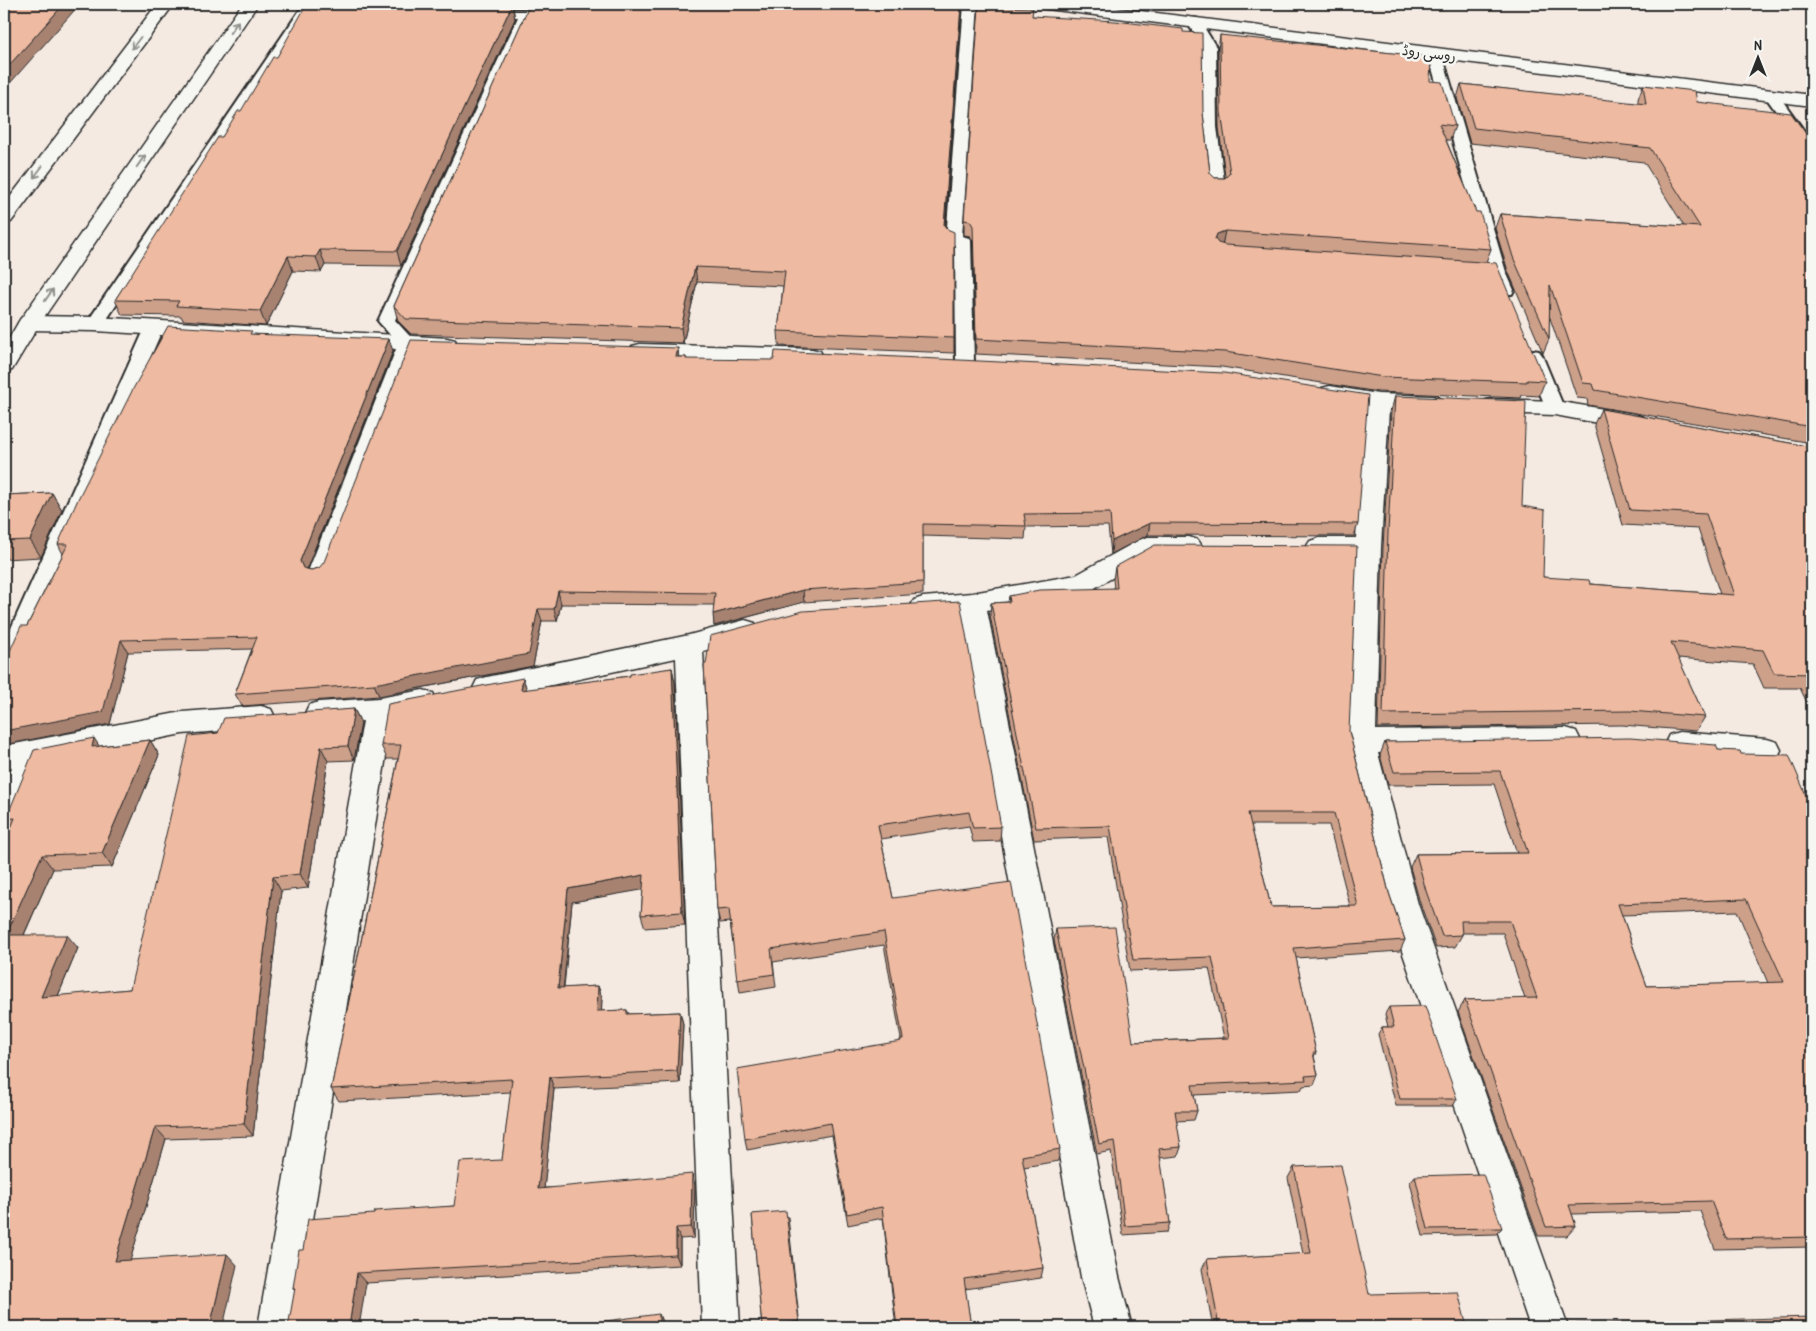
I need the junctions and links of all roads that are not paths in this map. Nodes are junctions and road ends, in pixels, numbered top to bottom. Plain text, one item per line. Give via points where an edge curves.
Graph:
1 (166, 4) edge
2 (250, 4) edge
3 (310, 4) edge
4 (503, 4) edge
5 (971, 4) edge
6 (1047, 4) edge
7 (1194, 22) junction
8 (1435, 54) junction
9 (1772, 96) junction
10 (1812, 101) edge
11 (1812, 152) edge
12 (1216, 188) edge
13 (4, 218) edge
14 (1479, 271) edge
15 (1498, 272) junction
16 (1514, 308) edge
17 (29, 323) junction
18 (95, 324) junction
19 (154, 328) junction
20 (407, 343) junction
21 (466, 345) edge
22 (1528, 345) edge
23 (616, 350) edge
24 (834, 357) edge
25 (966, 363) edge
26 (4, 365) edge
27 (1310, 390) edge
28 (1378, 401) junction
29 (1555, 408) junction
30 (1659, 426) edge
31 (1215, 546) edge
32 (1292, 547) edge
33 (1368, 547) junction
34 (317, 574) edge
35 (972, 604) junction
36 (903, 608) edge
37 (765, 624) edge
38 (689, 644) junction
39 (4, 667) edge
40 (379, 709) junction
41 (1593, 739) edge
42 (1651, 741) edge
43 (1361, 742) junction
44 (1767, 750) dead end
45 (32, 753) junction
46 (4, 756) edge
47 (4, 824) edge
48 (277, 1327) edge
49 (721, 1327) edge
50 (1113, 1327) edge
51 (1549, 1327) edge

1 -> 13 street
17 -> 2 street
3 - 18 lane
4 - 20 lane via 499,13 526,13 386,321
5 - 25 lane via 954,240 963,240
6 - 7 street, روسی روڈ
7 - 8 street, روسی روڈ
7 - 12 lane via 1208,47 1210,127
8 - 9 street, روسی روڈ
8 - 15 lane
9 - 10 street, روسی روڈ
9 - 11 lane
14 - 15 lane
15 - 16 lane
17 - 18 street
17 - 26 street
18 - 19 street
19 - 20 street
19 - 39 lane
20 - 21 street
20 - 34 lane
22 - 29 lane
23 - 24 street
27 - 28 street
28 - 29 street
28 - 33 street
29 - 30 street
31 - 35 street via 1148,546 1082,582
32 - 33 street
33 - 43 street
35 - 36 street
35 - 50 street via 1100,1277
37 - 38 street
38 - 40 street
38 - 49 street
40 - 45 street via 182,723
40 - 48 street
41 - 43 street
42 - 44 street
43 - 51 street via 1402,904
45 - 46 street
45 - 47 street

